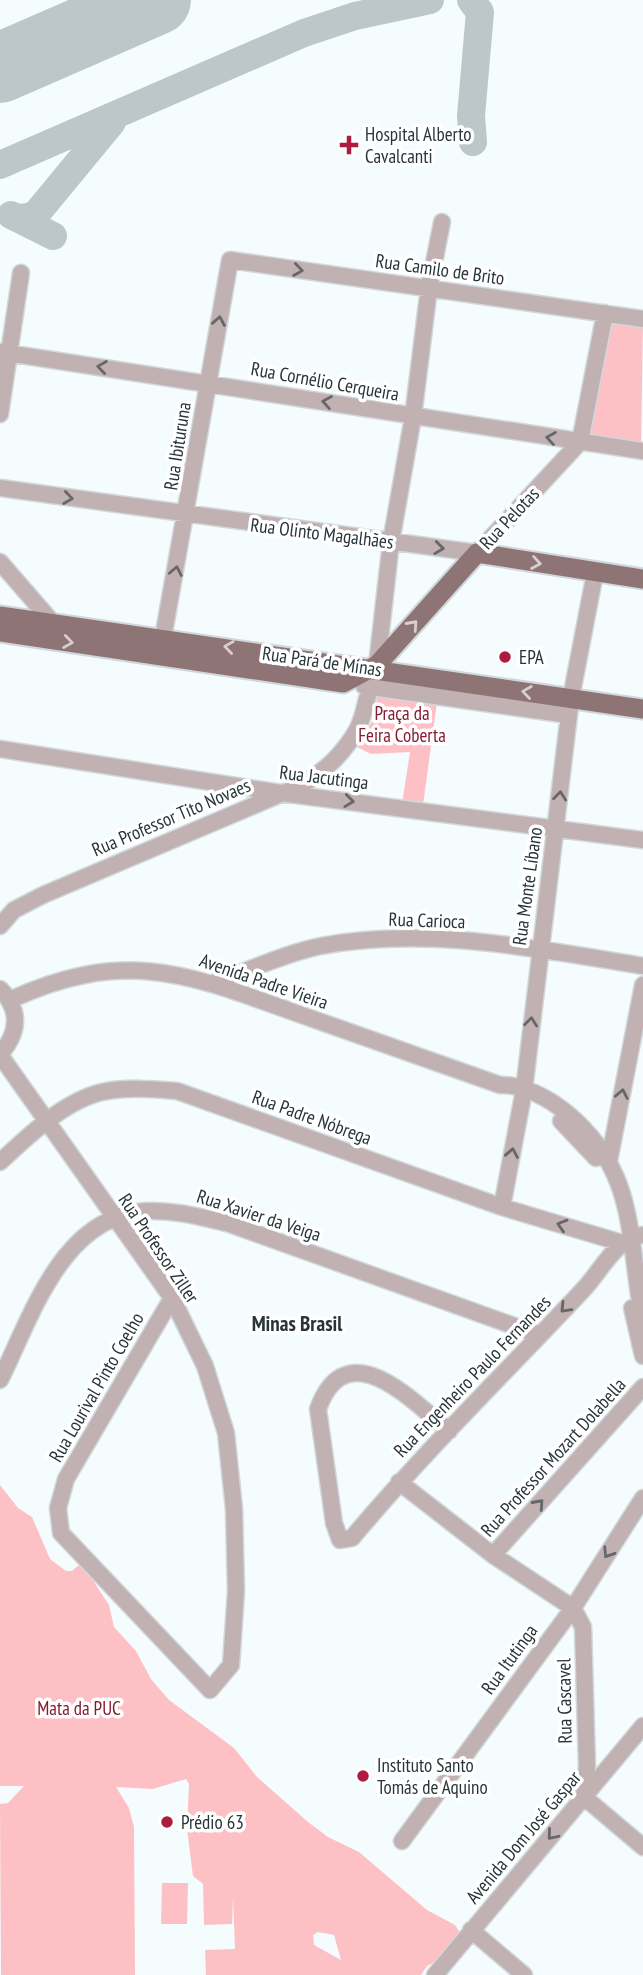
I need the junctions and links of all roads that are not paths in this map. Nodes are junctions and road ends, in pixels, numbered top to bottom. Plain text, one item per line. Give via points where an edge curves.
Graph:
1 (442, 222) dead end
2 (230, 260) joint
3 (21, 273) dead end
4 (429, 288) junction
5 (605, 313) junction
6 (643, 319) edge
7 (5, 353) edge
8 (208, 383) junction
9 (0, 414) edge
10 (414, 417) junction
11 (580, 442) junction
12 (643, 452) edge
13 (0, 488) edge
14 (187, 515) junction
15 (391, 542) junction
16 (477, 553) junction
17 (0, 562) edge
18 (595, 573) junction
19 (643, 579) edge
20 (0, 615) edge
21 (53, 623) junction
22 (0, 632) edge
23 (163, 638) junction
24 (378, 673) junction
25 (343, 683) joint
26 (570, 707) junction
27 (643, 709) edge
28 (0, 749) edge
29 (281, 793) junction
30 (557, 827) junction
31 (643, 840) edge
32 (0, 926) edge
33 (539, 950) junction
34 (643, 966) edge
35 (215, 982) junction
36 (643, 985) edge
37 (5, 995) edge
38 (0, 1054) edge
39 (523, 1094) junction
40 (47, 1120) junction
41 (0, 1161) edge
42 (609, 1161) junction
43 (502, 1206) junction
44 (113, 1218) junction
45 (632, 1238) edge
46 (172, 1298) junction
47 (643, 1319) edge
48 (539, 1335) junction
49 (643, 1356) edge
50 (0, 1380) edge
51 (643, 1387) edge
52 (449, 1431) junction
53 (399, 1482) junction
54 (643, 1498) edge
55 (494, 1555) junction
56 (573, 1608) junction
57 (210, 1690) joint
58 (643, 1726) edge
59 (584, 1797) junction
60 (402, 1841) dead end
61 (643, 1847) edge
62 (471, 1930) junction
63 (435, 1975) edge
64 (524, 1975) edge

1 - 4 street, Rua Professor Tito Novaes
2 -> 4 street, Rua Camilo de Brito
8 -> 2 street, Rua Ibituruna
3 - 7 street
4 - 5 street, Rua Camilo de Brito
4 - 10 street, Rua Professor Tito Novaes
5 - 6 street, Rua Camilo de Brito
5 - 11 street
8 -> 7 street, Rua Cornélio Cerqueira
7 - 9 street
10 -> 8 street, Rua Cornélio Cerqueira
8 - 14 street, Rua Ibituruna
11 -> 10 street, Rua Cornélio Cerqueira
10 - 15 street, Rua Professor Tito Novaes
11 - 12 street, Rua Cornélio Cerqueira
11 - 16 street, Rua Pelotas
13 -> 14 street, Rua Olinto Magalhães
14 - 15 street, Rua Olinto Magalhães
23 -> 14 street, Rua Ibituruna
15 -> 16 street, Rua Olinto Magalhães
15 - 24 street, Rua Professor Tito Novaes
16 -> 18 main road, Rua Olinto Magalhães
24 -> 16 main road, Rua Pelotas
17 - 21 street
18 - 19 main road, Rua Olinto Magalhães
18 - 26 street, Rua Monte Líbano
20 - 21 main road, Rua Pará de Minas
21 - 23 main road, Rua Pará de Minas
22 -> 25 main road, Rua Pará de Minas
24 -> 23 main road, Rua Pará de Minas
24 - 25 main road, Rua Pelotas
26 -> 24 main road, Rua Pará de Minas
24 - 26 street, Rua Pará de Minas
24 - 29 street, Rua Professor Tito Novaes via 358,728 337,759 302,785
26 - 27 main road, Rua Pará de Minas
30 -> 26 street, Rua Monte Líbano
28 - 29 street, Rua Jacutinga
29 -> 30 street, Rua Jacutinga
29 - 32 street, Rua Professor Tito Novaes via 43,895 13,910
30 - 31 street, Rua Jacutinga
30 - 33 street, Rua Monte Líbano
33 - 34 street, Rua Carioca
33 - 35 street, Rua Carioca via 425,939 369,940 318,947
39 -> 33 street, Rua Monte Líbano
35 - 37 street, Avenida Padre Vieira via 157,971 105,971
35 - 39 street, Avenida Padre Vieira via 500,1085 512,1085
42 -> 36 street
37 - 38 street via 15,1014 15,1029
38 - 40 street, Rua Professor Ziller
39 - 42 street via 557,1105 591,1133
43 -> 39 street, Rua Monte Líbano
39 - 45 street via 558,1118 594,1155
40 - 41 street, Rua Padre Nóbrega
40 - 43 street, Rua Padre Nóbrega via 99,1093 133,1088 177,1091
40 - 44 street, Rua Professor Ziller
42 - 45 street via 621,1186
45 -> 43 street, Rua Padre Nóbrega
44 - 46 street, Rua Professor Ziller
44 - 48 street, Rua Xavier da Veiga via 145,1211 177,1212 227,1223
44 - 50 street, Rua Xavier da Veiga via 80,1239 55,1271
45 - 47 street
45 -> 48 street, Rua Engenheiro Paulo Fernandes
45 - 49 street via 632,1312
46 - 57 street, Rua Professor Ziller via 205,1366 226,1433 234,1509 236,1591 231,1665
46 - 57 street, Rua Lourival Pinto Coelho via 66,1479 58,1508 61,1533
48 - 52 street, Rua Engenheiro Paulo Fernandes
55 -> 51 street, Rua Professor Mozart Dolabella
52 - 53 street, Rua Engenheiro Paulo Fernandes
52 - 53 street, Rua Engenheiro Paulo Fernandes via 383,1377 368,1372 342,1376 324,1392 318,1409 340,1540 352,1538
53 - 55 street
54 -> 56 street, Rua Itutinga
55 - 56 street
56 - 59 street, Rua Cascavel via 583,1627
56 - 60 street, Rua Itutinga
58 - 59 street, Avenida Dom José Gaspar
59 - 61 street
59 -> 62 street, Avenida Dom José Gaspar
62 - 63 street, Avenida Dom José Gaspar
62 - 64 street

